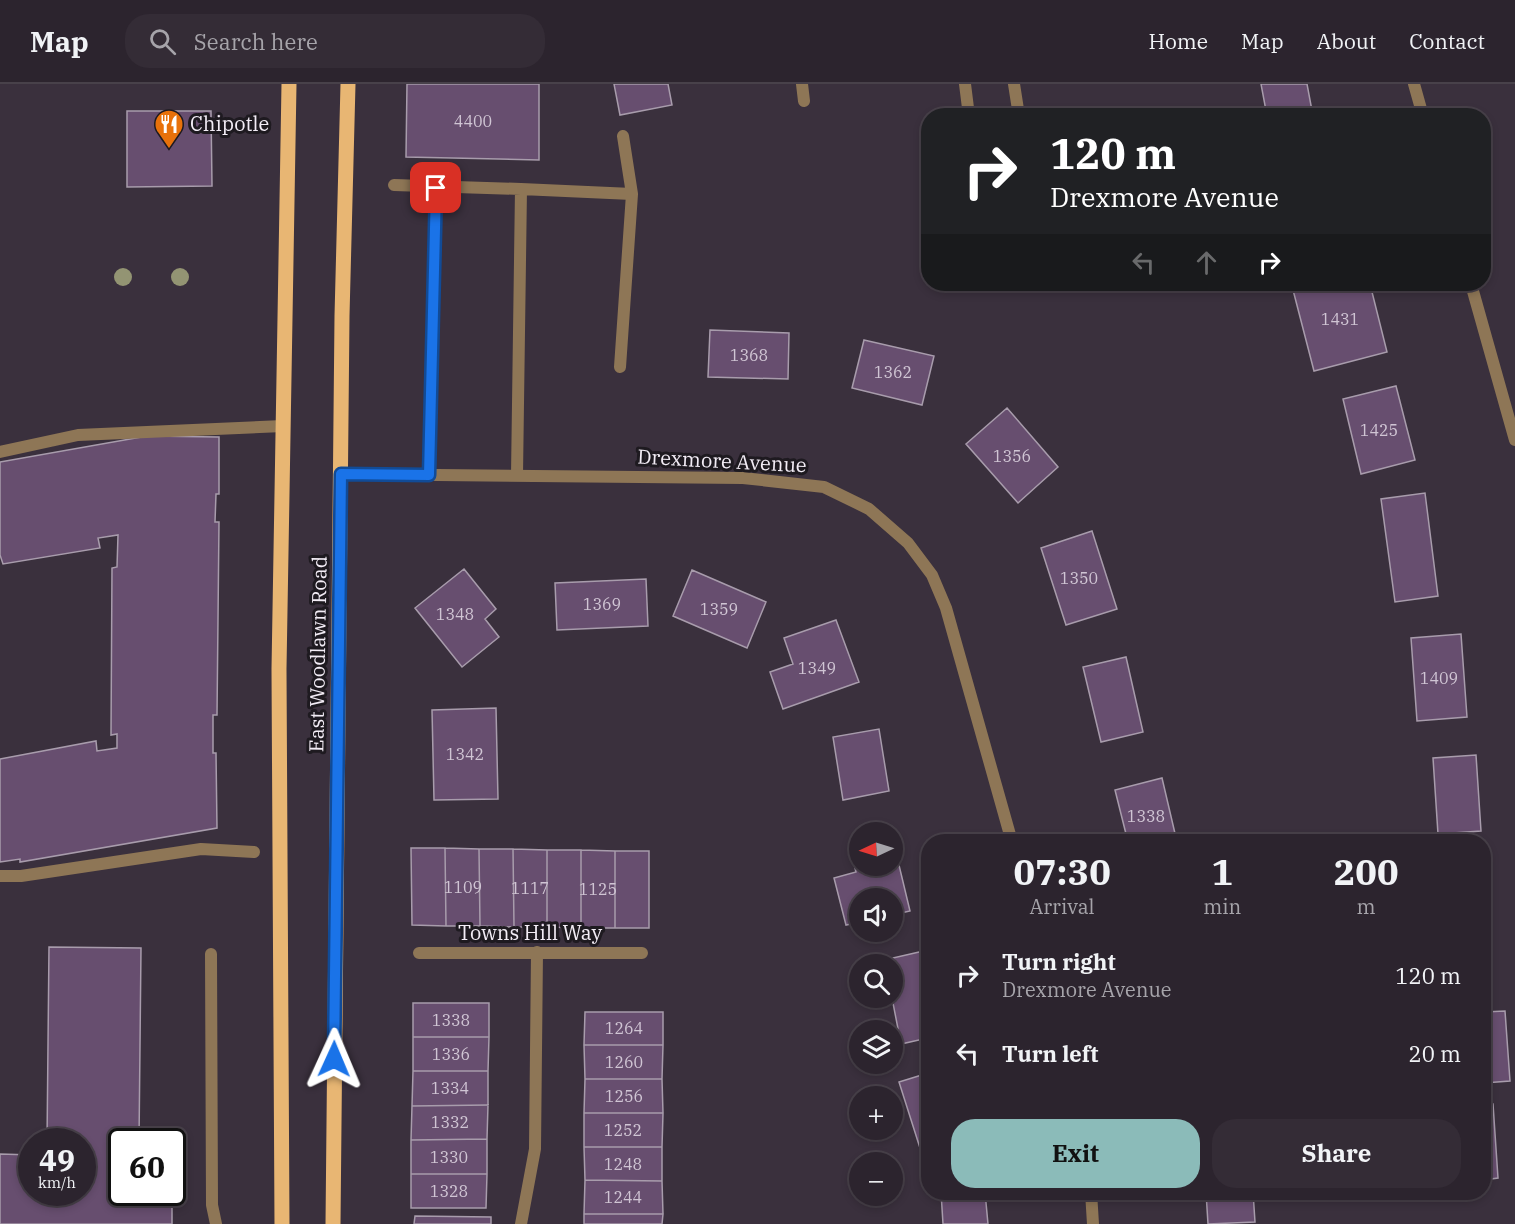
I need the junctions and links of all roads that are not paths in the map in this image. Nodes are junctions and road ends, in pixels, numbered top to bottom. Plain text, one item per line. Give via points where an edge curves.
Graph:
1 (289, 84) edge
2 (348, 84) edge
3 (802, 84) edge
4 (965, 84) edge
5 (1014, 84) edge
6 (1414, 84) edge
7 (804, 101) dead end
8 (968, 108) edge
9 (1018, 108) edge
10 (1421, 108) edge
11 (623, 136) dead end
12 (394, 185) dead end
13 (436, 188) junction
14 (521, 189) junction
15 (632, 194) junction
16 (1473, 291) edge
17 (620, 367) dead end
18 (283, 426) junction
19 (1515, 440) edge
20 (0, 452) edge
21 (341, 474) junction
22 (429, 475) junction
23 (517, 475) junction
24 (1010, 834) edge
25 (254, 852) dead end
26 (0, 876) edge
27 (537, 952) junction
28 (419, 953) dead end
29 (642, 953) dead end
30 (211, 954) dead end
31 (1092, 1200) edge
32 (216, 1224) edge
33 (282, 1224) edge
34 (333, 1224) edge
35 (521, 1224) edge
36 (1093, 1224) edge

1 - 18 main road, East Woodlawn Road
2 - 21 main road, East Woodlawn Road
3 - 7 street
4 - 8 street
5 - 9 street
6 - 10 street
11 - 15 street
12 - 13 street
13 - 14 street
13 - 22 street
14 - 15 street
14 - 23 street
15 - 17 street
16 - 19 street
18 - 20 street via 78,435
18 - 33 main road, East Woodlawn Road via 279,669
21 - 22 street, Drexmore Avenue
21 - 34 main road, East Woodlawn Road
22 - 23 street, Drexmore Avenue
23 - 24 street, Drexmore Avenue via 743,478 807,484 824,487 869,508 908,543 932,575 946,608
25 - 26 street via 201,849
27 - 28 street, Towns Hill Way
27 - 29 street, Towns Hill Way
27 - 35 street via 535,1149
30 - 32 street via 212,1205
31 - 36 street

